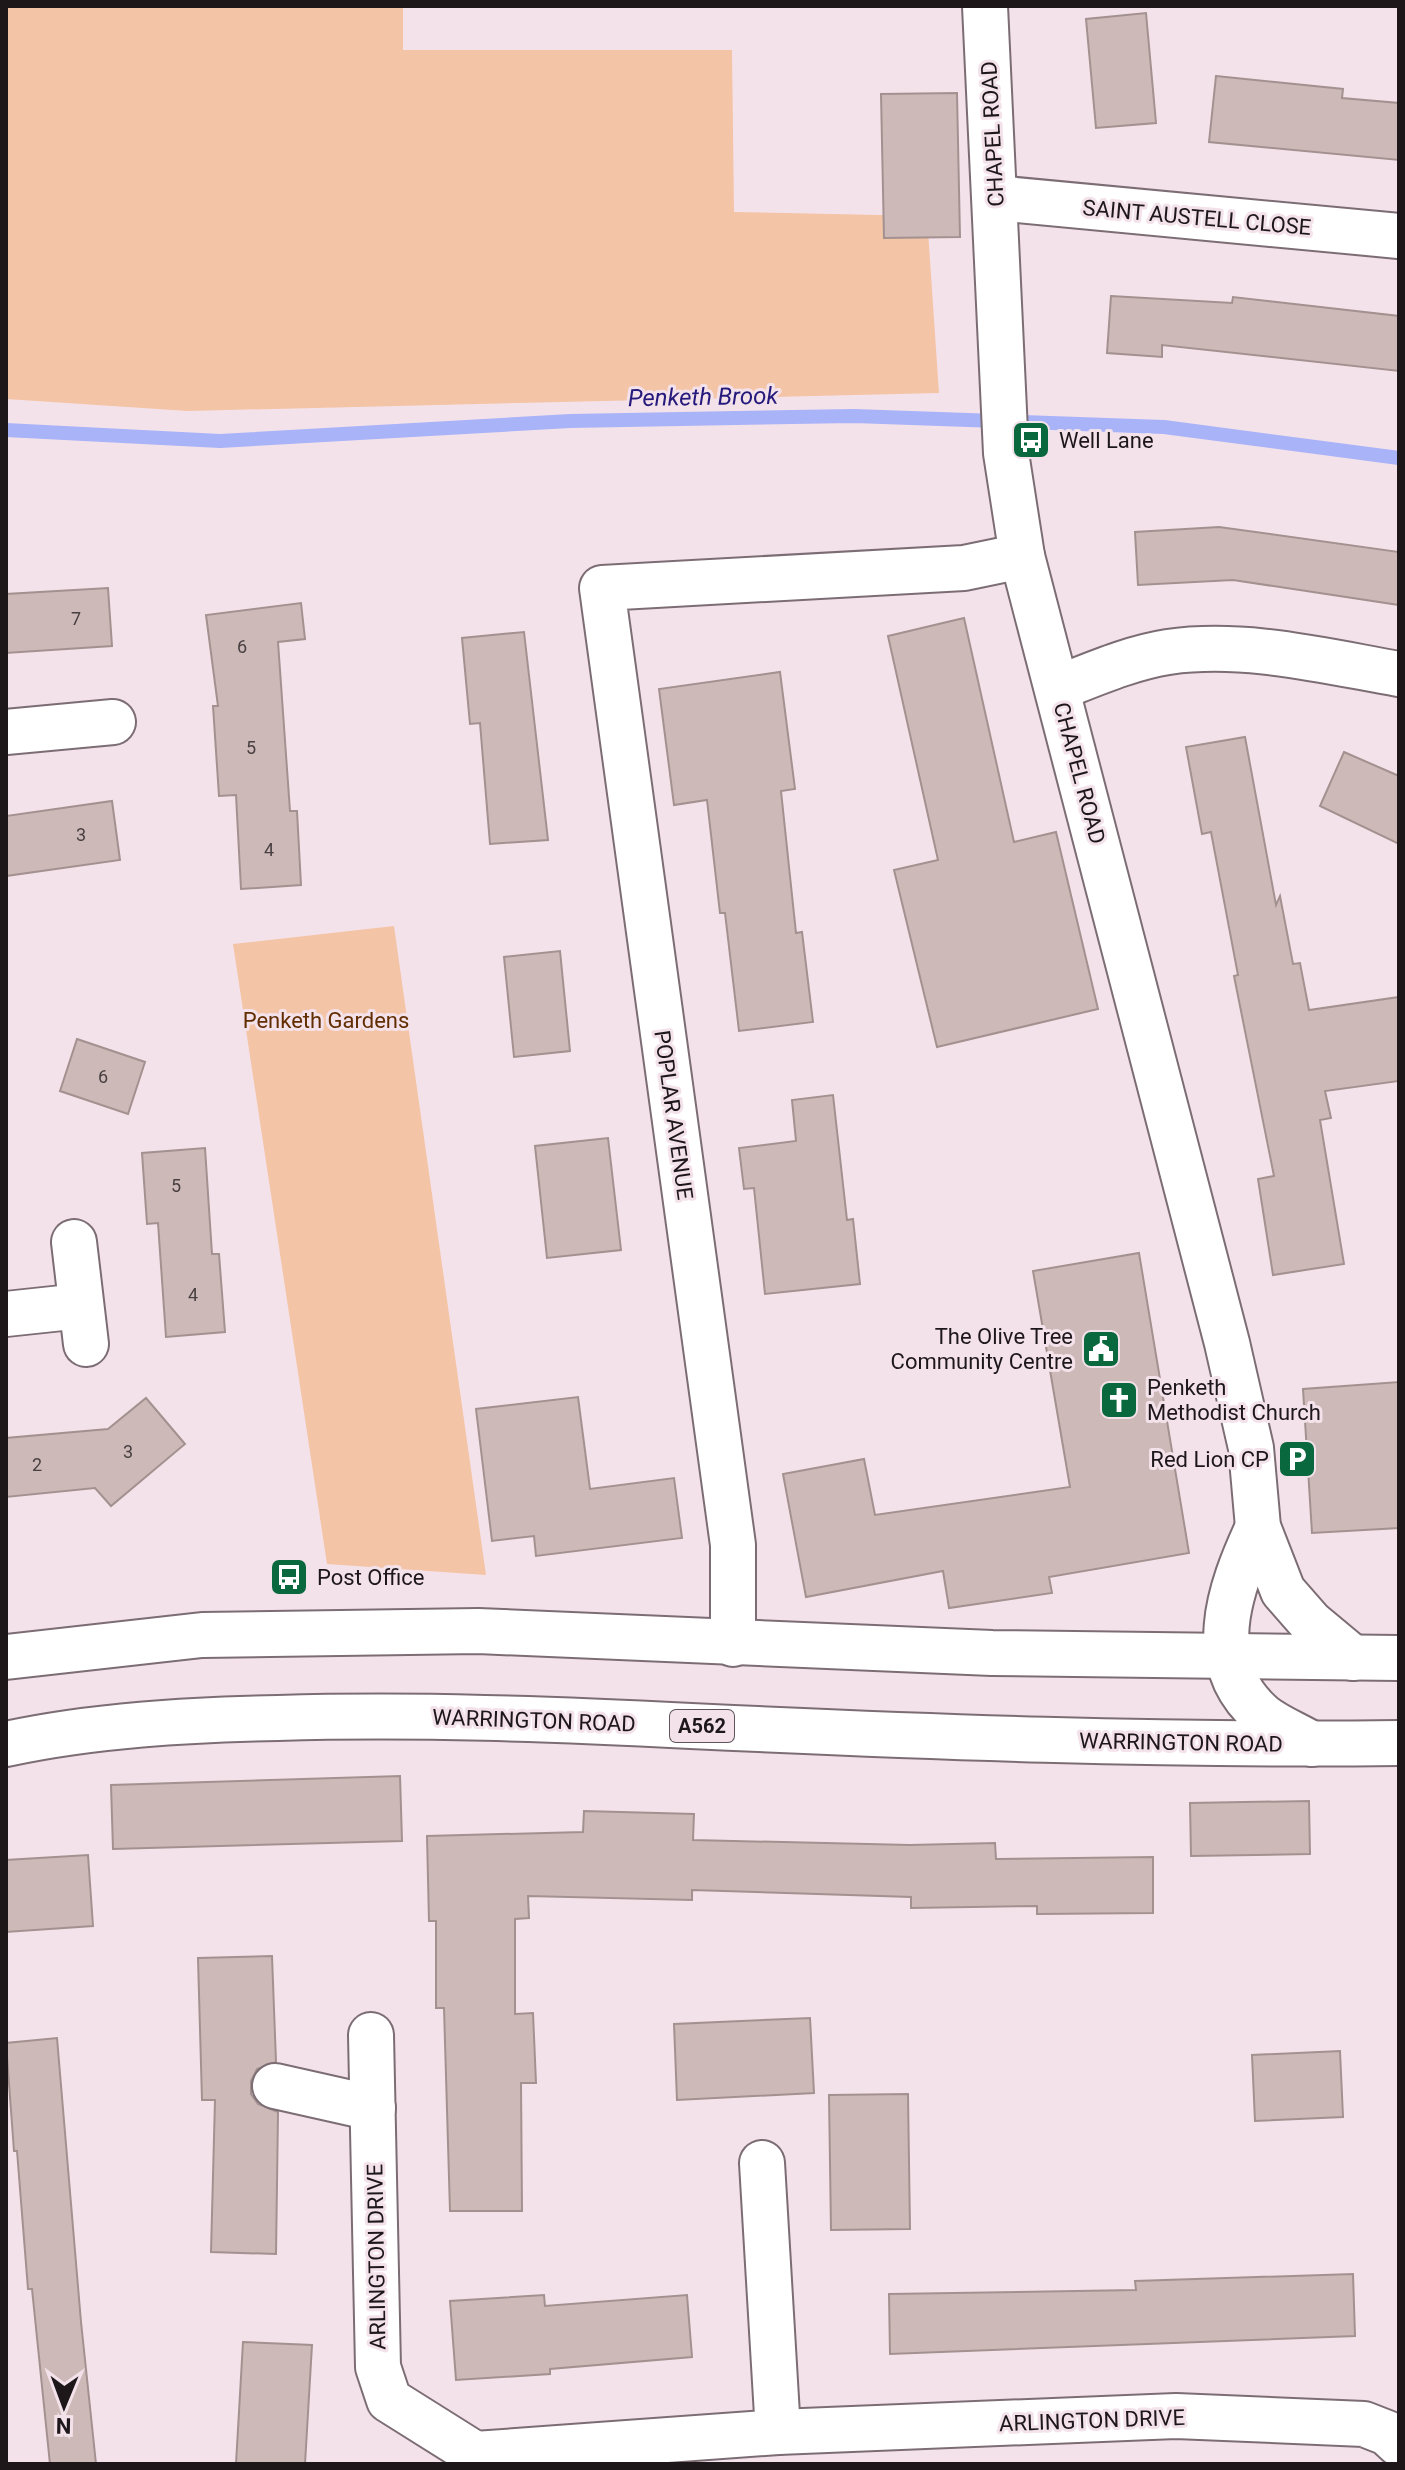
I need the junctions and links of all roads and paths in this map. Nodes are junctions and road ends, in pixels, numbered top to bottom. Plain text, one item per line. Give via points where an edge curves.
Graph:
1 (985, 6) edge
2 (995, 198) junction
3 (1399, 236) edge
4 (1022, 556) junction
5 (1399, 674) edge
6 (1058, 688) junction
7 (113, 722) dead end
8 (6, 732) edge
9 (74, 1242) dead end
10 (6, 1314) edge
11 (1258, 1527) junction
12 (733, 1644) junction
13 (1225, 1656) junction
14 (6, 1657) edge
15 (1353, 1658) junction
16 (1399, 1658) edge
17 (1399, 1743) edge
18 (6, 1744) edge
19 (1312, 1744) junction
20 (371, 2035) dead end
21 (275, 2086) dead end
22 (373, 2108) junction
23 (762, 2163) dead end
24 (778, 2432) junction
25 (1399, 2444) edge
26 (474, 2459) edge

1 - 2 street, CHAPEL ROAD
2 - 3 street, SAINT AUSTELL CLOSE
2 - 4 street, CHAPEL ROAD via 1006,453
4 - 6 street, CHAPEL ROAD
4 - 12 street, POPLAR AVENUE via 964,568 602,588 733,1545
5 - 6 street via 1279,654 1202,650 1130,660
6 - 11 street, CHAPEL ROAD via 1227,1343 1251,1448
7 - 8 street
9 - 10 street via 84,1325
11 - 13 street via 1236,1572 1226,1617
11 - 15 street, CHAPEL ROAD via 1283,1591
12 - 13 street
12 - 14 street via 478,1631 202,1635
13 - 15 street
13 - 19 street via 1237,1686 1264,1716
15 - 16 street
17 - 19 street, WARRINGTON ROAD / A562
18 - 19 street, WARRINGTON ROAD / A562 via 60,1732 215,1719 376,1715 880,1735
20 - 22 street, ARLINGTON DRIVE
21 - 22 street
22 - 26 street, ARLINGTON DRIVE via 378,2367 389,2400
23 - 24 street
24 - 25 street, ARLINGTON DRIVE via 1176,2416 1364,2424
24 - 26 street, ARLINGTON DRIVE

